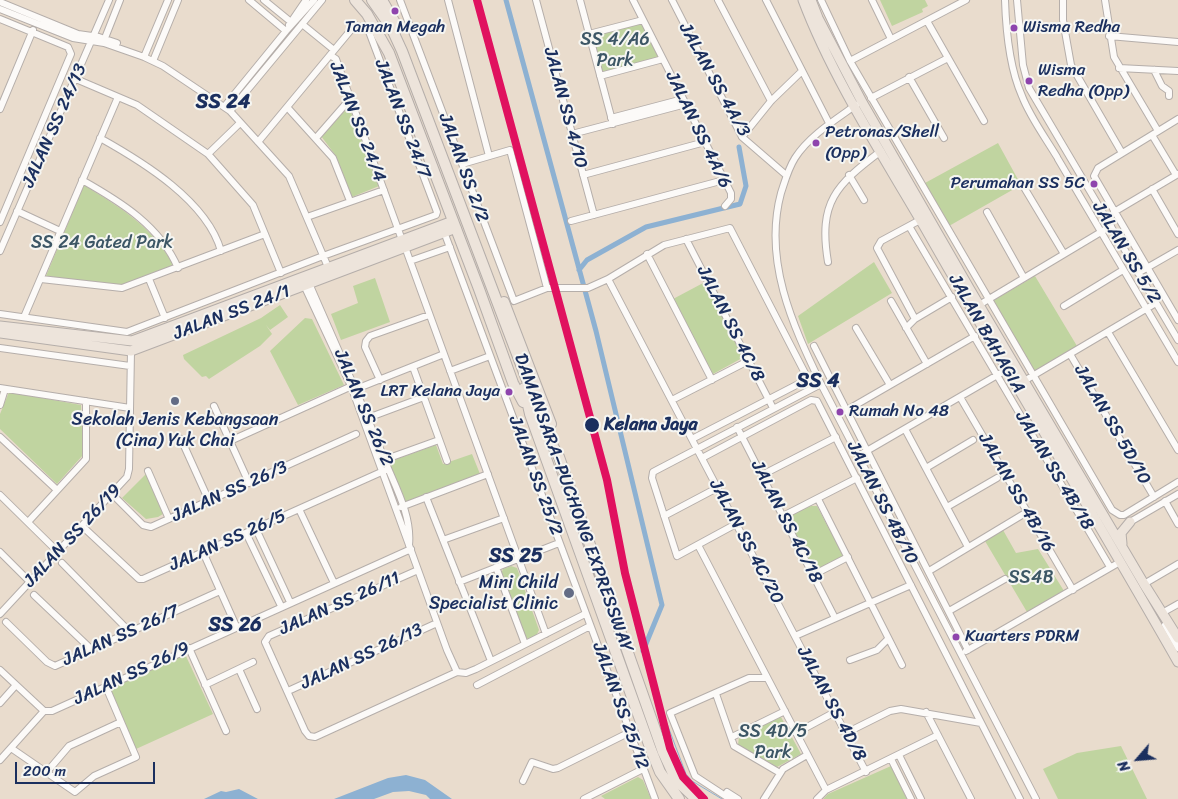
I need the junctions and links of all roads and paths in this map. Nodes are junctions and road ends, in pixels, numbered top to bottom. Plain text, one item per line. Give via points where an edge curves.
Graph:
1 (109, 0) edge
2 (120, 0) edge
3 (168, 0) edge
4 (178, 0) edge
5 (249, 0) edge
6 (264, 0) edge
7 (306, 0) edge
8 (314, 0) edge
9 (322, 0) edge
10 (355, 0) edge
11 (364, 0) edge
12 (372, 0) edge
13 (382, 0) edge
14 (400, 0) edge
15 (448, 0) edge
16 (536, 0) edge
17 (580, 0) edge
18 (633, 0) edge
19 (672, 0) edge
20 (718, 0) edge
21 (766, 0) edge
22 (803, 0) edge
23 (811, 0) edge
24 (821, 0) edge
25 (872, 0) edge
26 (966, 0) edge
27 (1005, 0) edge
28 (1017, 0) edge
29 (1063, 0) edge
30 (1104, 0) edge
31 (0, 2) edge
32 (0, 9) edge
33 (0, 19) edge
34 (643, 20) junction
35 (37, 21) junction
36 (927, 21) junction
37 (291, 22) junction
38 (302, 24) junction
39 (286, 31) junction
40 (32, 32) junction
41 (589, 34) junction
42 (1109, 36) junction
43 (93, 39) junction
44 (891, 39) junction
45 (82, 41) junction
46 (104, 41) junction
47 (1178, 42) edge
48 (88, 50) junction
49 (332, 53) junction
50 (141, 56) junction
51 (663, 58) junction
52 (948, 58) junction
53 (153, 61) junction
54 (850, 61) junction
55 (1119, 68) junction
56 (1154, 70) junction
57 (802, 71) junction
58 (1178, 71) edge
59 (600, 76) junction
60 (909, 77) junction
61 (76, 79) junction
62 (1168, 96) dead end
63 (118, 97) junction
64 (871, 98) junction
65 (350, 99) junction
66 (685, 101) junction
67 (771, 101) junction
68 (858, 104) junction
69 (287, 106) junction
70 (224, 107) junction
71 (0, 109) edge
72 (230, 111) junction
73 (1178, 119) edge
74 (612, 121) junction
75 (984, 121) dead end
76 (240, 123) junction
77 (830, 125) junction
78 (1155, 133) junction
79 (572, 134) junction
80 (742, 137) junction
81 (100, 138) junction
82 (316, 138) junction
83 (944, 138) dead end
84 (258, 142) junction
85 (705, 142) junction
86 (881, 151) junction
87 (1122, 153) junction
88 (208, 154) junction
89 (489, 156) junction
90 (462, 164) junction
91 (583, 175) junction
92 (786, 175) junction
93 (849, 175) junction
94 (1177, 175) edge
95 (82, 180) junction
96 (724, 180) junction
97 (1025, 189) dead end
98 (1152, 189) junction
99 (384, 190) junction
100 (452, 192) junction
101 (864, 200) dead end
102 (350, 201) junction
103 (725, 206) dead end
104 (17, 211) junction
105 (987, 212) dead end
106 (1114, 212) junction
107 (594, 215) junction
108 (307, 217) junction
109 (920, 220) junction
110 (0, 222) edge
111 (571, 222) dead end
112 (454, 225) junction
113 (909, 226) junction
114 (1111, 226) junction
115 (398, 229) junction
116 (443, 229) junction
117 (60, 231) junction
118 (1101, 232) junction
119 (265, 234) junction
120 (1178, 234) edge
121 (686, 240) junction
122 (403, 244) junction
123 (450, 247) junction
124 (1178, 250) edge
125 (0, 251) edge
126 (221, 251) junction
127 (647, 254) junction
128 (1064, 254) junction
129 (323, 256) junction
130 (410, 261) junction
131 (828, 262) dead end
132 (328, 267) junction
133 (1147, 267) junction
134 (178, 268) junction
135 (1123, 270) junction
136 (281, 273) junction
137 (1138, 273) junction
138 (41, 278) junction
139 (149, 278) junction
140 (1024, 278) junction
141 (608, 279) junction
142 (305, 280) junction
143 (547, 288) junction
144 (952, 297) junction
145 (988, 300) junction
146 (891, 301) dead end
147 (1156, 303) junction
148 (979, 305) junction
149 (1064, 306) dead end
150 (1146, 309) junction
151 (0, 314) edge
152 (429, 315) junction
153 (24, 318) junction
154 (165, 318) junction
155 (915, 319) junction
156 (1178, 319) edge
157 (0, 326) edge
158 (856, 328) dead end
159 (906, 328) junction
160 (1108, 332) junction
161 (0, 333) edge
162 (990, 334) junction
163 (974, 336) junction
164 (1178, 340) edge
165 (814, 346) dead end
166 (0, 348) edge
167 (131, 350) junction
168 (444, 354) junction
169 (1070, 354) junction
170 (490, 356) junction
171 (748, 361) junction
172 (1178, 362) edge
173 (926, 364) junction
174 (130, 366) junction
175 (413, 367) junction
176 (1006, 370) junction
177 (450, 371) junction
178 (997, 375) junction
179 (1033, 376) junction
180 (380, 380) junction
181 (712, 380) junction
182 (1024, 381) junction
183 (821, 384) junction
184 (890, 385) junction
185 (356, 386) junction
186 (3, 388) edge
187 (424, 397) junction
188 (960, 397) junction
189 (768, 399) junction
190 (672, 400) junction
191 (86, 401) junction
192 (0, 405) edge
193 (214, 406) dead end
194 (130, 408) junction
195 (773, 408) junction
196 (847, 410) junction
197 (530, 414) junction
198 (373, 416) dead end
199 (737, 427) junction
200 (905, 429) junction
201 (356, 434) dead end
202 (0, 437) edge
203 (742, 437) junction
204 (836, 438) junction
205 (181, 439) dead end
206 (692, 439) junction
207 (439, 440) junction
208 (974, 440) dead end
209 (230, 441) junction
210 (696, 448) junction
211 (1178, 450) edge
212 (867, 451) junction
213 (559, 456) junction
214 (858, 456) junction
215 (389, 458) dead end
216 (702, 458) junction
217 (447, 461) dead end
218 (926, 468) junction
219 (386, 470) junction
220 (148, 471) dead end
221 (488, 474) junction
222 (762, 476) junction
223 (1075, 476) junction
224 (857, 478) junction
225 (997, 478) dead end
226 (250, 482) junction
227 (1178, 482) edge
228 (718, 488) junction
229 (57, 490) junction
230 (112, 494) junction
231 (1178, 494) edge
232 (0, 495) edge
233 (1087, 496) junction
234 (426, 497) junction
235 (1154, 497) junction
236 (818, 499) junction
237 (209, 501) junction
238 (1165, 501) junction
239 (400, 507) junction
240 (947, 507) junction
241 (299, 509) junction
242 (1027, 512) junction
243 (783, 516) junction
244 (666, 517) junction
245 (504, 518) junction
246 (170, 519) junction
247 (1106, 519) junction
248 (28, 522) junction
249 (1130, 522) junction
250 (736, 524) junction
251 (1178, 524) edge
252 (82, 526) junction
253 (256, 528) junction
254 (246, 533) junction
255 (443, 540) junction
256 (559, 543) junction
257 (698, 545) junction
258 (410, 547) junction
259 (968, 547) junction
260 (1122, 547) junction
261 (0, 552) edge
262 (58, 552) junction
263 (203, 552) junction
264 (848, 557) junction
265 (519, 559) junction
266 (1120, 562) junction
267 (62, 563) dead end
268 (1178, 564) edge
269 (496, 567) junction
270 (1110, 567) junction
271 (418, 570) junction
272 (929, 572) junction
273 (813, 575) junction
274 (1005, 579) dead end
275 (30, 582) junction
276 (334, 582) junction
277 (459, 582) junction
278 (1144, 584) junction
279 (911, 585) junction
280 (1072, 590) junction
281 (220, 591) junction
282 (34, 595) dead end
283 (290, 602) junction
284 (871, 602) junction
285 (1178, 604) edge
286 (281, 606) junction
287 (1146, 606) junction
288 (1160, 610) junction
289 (949, 611) junction
290 (0, 613) edge
291 (585, 614) junction
292 (835, 618) junction
293 (6, 622) dead end
294 (437, 623) junction
295 (236, 626) junction
296 (590, 626) junction
297 (130, 632) junction
298 (546, 634) junction
299 (795, 636) junction
300 (1178, 638) edge
301 (888, 640) junction
302 (525, 644) junction
303 (189, 648) junction
304 (1178, 648) edge
305 (91, 650) junction
306 (968, 650) junction
307 (959, 654) junction
308 (1178, 655) edge
309 (850, 660) dead end
310 (491, 661) junction
311 (253, 662) dead end
312 (1178, 662) edge
313 (902, 665) dead end
314 (239, 669) junction
315 (0, 670) edge
316 (457, 672) junction
317 (767, 678) junction
318 (16, 685) junction
319 (205, 685) junction
320 (477, 685) dead end
321 (106, 686) junction
322 (288, 691) junction
323 (716, 694) junction
324 (0, 703) edge
325 (257, 709) dead end
326 (44, 711) junction
327 (785, 711) junction
328 (672, 712) junction
329 (835, 712) junction
330 (926, 712) junction
331 (121, 722) junction
332 (981, 723) junction
333 (226, 731) dead end
334 (630, 732) junction
335 (796, 733) junction
336 (846, 733) junction
337 (938, 735) junction
338 (732, 737) junction
339 (11, 748) junction
340 (807, 754) junction
341 (899, 755) junction
342 (891, 759) junction
343 (0, 760) edge
344 (643, 769) junction
345 (866, 772) junction
346 (46, 773) junction
347 (780, 773) junction
348 (523, 781) dead end
349 (826, 790) junction
350 (594, 794) junction
351 (584, 799) edge
352 (600, 799) edge
353 (655, 799) edge
354 (679, 799) edge
355 (696, 799) edge
356 (730, 799) edge
357 (738, 799) edge
358 (764, 799) edge
359 (817, 799) edge
360 (911, 799) edge
361 (921, 799) edge
362 (971, 799) edge
363 (1020, 799) edge
364 (1031, 799) edge
365 (1036, 799) edge

1 - 43 street, JALAN SS 24/13
2 - 46 street
3 - 50 street
4 - 53 street
5 - 39 street
6 - 37 street
7 - 37 street
8 - 39 street
9 - 38 street
10 - 112 highway via 367,14 389,53
11 - 100 highway via 396,53
12 - 100 highway via 391,27 402,51
13 - 213 highway via 414,65 470,218 534,377
14 - 90 street, JALAN SS 2/2
15 - 89 street
16 - 79 street, JALAN SS 4/10
17 - 41 street
18 - 34 street, JALAN SS 4A/6
19 - 80 street, JALAN SS 4A/3
20 - 67 street
21 - 57 street
22 - 68 main road, JALAN BAHAGIA via 811,21
23 - 68 main road, JALAN BAHAGIA
24 - 54 street
25 - 44 street
26 - 36 street
27 - 118 street via 1018,87
28 - 114 street, JALAN SS 5/2 via 1022,65 1029,88
29 - 87 street via 1071,65
30 - 42 street
31 - 35 street
32 - 35 street
33 - 40 street
34 - 41 street
34 - 51 street, JALAN SS 4A/6
35 - 40 street
35 - 43 street
35 - 45 street
36 - 44 street
36 - 52 street
37 - 39 street
38 - 49 street
38 - 72 street
39 - 70 street
40 - 71 street
40 - 110 street via 68,48 72,54
41 - 59 street
42 - 47 street
42 - 55 street
43 - 45 street
43 - 46 street
43 - 48 street, JALAN SS 24/13
44 - 54 street
45 - 48 street
46 - 48 street
46 - 50 street via 133,50
48 - 61 street, JALAN SS 24/13
49 - 65 street, JALAN SS 24/4
49 - 69 street, JALAN SS 24/7
49 - 115 street, JALAN SS 24/7 via 355,25 368,29 437,212
50 - 53 street
51 - 59 street
51 - 66 street, JALAN SS 4A/6
52 - 60 street
52 - 75 street
53 - 70 street
54 - 64 street
55 - 56 street
55 - 78 street
56 - 58 street
56 - 62 street via 1162,86 1169,91
57 - 67 street
57 - 77 street
59 - 74 street
60 - 64 street
60 - 83 street
61 - 63 street
61 - 104 street, JALAN SS 24/13
63 - 81 street
63 - 88 street via 144,109
64 - 145 street
65 - 82 street
65 - 99 street, JALAN SS 24/4
66 - 74 street
66 - 85 street, JALAN SS 4A/6
67 - 80 street
68 - 77 street, JALAN SS 4B/10
68 - 86 main road, JALAN BAHAGIA
68 - 148 main road, JALAN BAHAGIA
69 - 82 street
69 - 84 street, JALAN SS 24/7
70 - 72 street
72 - 76 street
73 - 78 street
74 - 79 street
76 - 84 street
76 - 88 street
77 - 92 street, JALAN SS 4B/10 via 802,149
78 - 87 street
78 - 94 street
79 - 91 street, JALAN SS 4/10
80 - 92 street, JALAN SS 4A/3
81 - 95 street
81 - 126 street via 174,187 211,227
82 - 102 street via 333,158
84 - 108 street via 289,176
85 - 91 street
85 - 96 street, JALAN SS 4A/6
86 - 93 street
86 - 109 main road, JALAN BAHAGIA
87 - 106 street via 1098,168 1094,176
88 - 119 street via 253,205
89 - 90 street
89 - 143 street via 510,150
90 - 143 street, JALAN SS 2/2 via 511,299 518,302
91 - 107 street, JALAN SS 4/10
92 - 183 street, JALAN SS 4B/10 via 777,208 777,268 800,340
93 - 101 street
93 - 131 street via 831,200 828,212
94 - 98 street
95 - 117 street
95 - 134 street via 143,220 167,247
96 - 103 street, JALAN SS 4A/6 via 731,193 731,200
96 - 107 street
97 - 128 street
98 - 106 street
98 - 120 street
99 - 102 street, JALAN SS 24/4
99 - 115 street, JALAN SS 24/4
100 - 197 highway via 526,394
100 - 213 highway, DAMANSARA–PUCHONG EXPRESSWAY via 492,285 550,441
102 - 108 street, JALAN SS 24/4
104 - 117 street
104 - 125 street, JALAN SS 24/13
105 - 140 street
106 - 133 street
107 - 111 street
108 - 129 street
109 - 113 street
109 - 162 main road, JALAN BAHAGIA
112 - 116 main road, JALAN SS 24/1
112 - 197 highway via 513,383
113 - 144 street, JALAN SS 4B/18
113 - 155 street via 882,241 878,245 878,253
114 - 118 street
114 - 137 street, JALAN SS 5/2
115 - 122 street, JALAN SS 24/4
115 - 129 street, JALAN SS 24/1
116 - 122 main road, JALAN SS 24/1
116 - 123 street, JALAN SS 25/2
117 - 138 street
118 - 128 street
118 - 135 street
119 - 126 street
119 - 136 street
121 - 127 street via 664,245
121 - 171 street, JALAN SS 4C/8
121 - 189 street via 730,228 808,379
122 - 130 street, JALAN SS 24/4
122 - 132 main road, JALAN SS 24/1
122 - 142 main road, JALAN SS 24/1
123 - 130 street
123 - 170 street, JALAN SS 25/2
124 - 133 street
126 - 134 street
127 - 141 street
127 - 181 street
128 - 140 street
129 - 132 street
129 - 136 street, JALAN SS 24/1
130 - 152 street, JALAN SS 24/4
132 - 142 main road, JALAN SS 24/1
133 - 137 street
133 - 156 street
134 - 139 street
135 - 149 street
135 - 150 street
136 - 154 street, JALAN SS 24/1
137 - 147 street, JALAN SS 5/2
138 - 139 street via 122,288
138 - 153 street
139 - 154 street
140 - 145 street
141 - 143 street via 588,288
141 - 190 street, JALAN SS 4C/20
142 - 157 main road, JALAN SS 24/1 via 132,341
142 - 167 main road, JALAN SS 24/1
142 - 185 street, JALAN SS 26/2
144 - 155 street
144 - 163 street, JALAN SS 4B/18
145 - 148 street
145 - 179 street
146 - 159 street
147 - 150 street
147 - 164 street, JALAN SS 5/2
148 - 162 main road, JALAN BAHAGIA
150 - 160 street
150 - 172 street
151 - 153 street, JALAN SS 24/1
152 - 168 street, JALAN SS 24/4
152 - 180 street via 370,336 366,341 365,347
153 - 154 street, JALAN SS 24/1 via 127,332
155 - 159 street
158 - 184 street
159 - 173 street
160 - 169 street
160 - 211 street
161 - 167 main road, JALAN SS 24/1
162 - 176 main road, JALAN BAHAGIA
162 - 182 main road, JALAN BAHAGIA
163 - 173 street
163 - 178 street, JALAN SS 4B/18
165 - 196 street
166 - 174 street
167 - 174 street
168 - 175 street
168 - 177 street, JALAN SS 24/4
169 - 179 street
169 - 235 street, JALAN SS 5D/10
170 - 177 street
170 - 256 street, JALAN SS 25/2
171 - 181 street
171 - 189 street, JALAN SS 4C/8
173 - 184 street
174 - 194 street
175 - 180 street
175 - 187 street
176 - 178 street
176 - 223 main road, JALAN BAHAGIA
177 - 221 street, JALAN SS 24/4
178 - 188 street
178 - 270 street, JALAN SS 4B/18
179 - 182 street
179 - 235 street via 1112,510 1124,515
180 - 185 street
181 - 190 street
182 - 223 main road, JALAN BAHAGIA
183 - 195 street
183 - 214 street, JALAN SS 4B/10
184 - 196 street
185 - 209 street
185 - 219 street, JALAN SS 26/2
186 - 191 street
186 - 192 street
187 - 198 street
187 - 207 street
188 - 200 street
188 - 242 street, JALAN SS 4B/16
189 - 195 street, JALAN SS 4C/8
189 - 206 street
190 - 206 street, JALAN SS 4C/20
191 - 194 street
191 - 229 street via 87,456
193 - 209 street
194 - 230 street, JALAN SS 26/19 via 129,469 126,480
195 - 199 street
196 - 212 street
197 - 354 highway, DAMANSARA–PUCHONG EXPRESSWAY via 651,750 660,772
199 - 203 street, JALAN SS 4C/18
199 - 210 street
200 - 212 street
200 - 218 street
201 - 226 street, JALAN SS 26/3
202 - 229 street
203 - 204 street via 811,400 817,401
203 - 216 street
203 - 222 street, JALAN SS 4C/18
204 - 222 street
204 - 224 street
205 - 237 street
206 - 210 street, JALAN SS 4C/20
207 - 215 street
207 - 217 street
208 - 218 street
209 - 226 street
210 - 216 street, JALAN SS 4C/20
210 - 244 street via 655,468 652,478
212 - 214 street
212 - 272 street
213 - 355 highway, DAMANSARA–PUCHONG EXPRESSWAY via 663,752 676,780
214 - 307 street, JALAN SS 4B/10
216 - 228 street, JALAN SS 4C/20
218 - 240 street
219 - 239 street, JALAN SS 26/2
219 - 241 street, JALAN SS 26/5
220 - 246 street
221 - 234 street
221 - 245 street, JALAN SS 24/4
222 - 243 street, JALAN SS 4C/18
223 - 233 main road, JALAN BAHAGIA
224 - 236 street
224 - 279 street
225 - 240 street
226 - 237 street, JALAN SS 26/3
227 - 235 street
228 - 244 street
228 - 250 street, JALAN SS 4C/20
229 - 248 street
230 - 246 street, JALAN SS 26/3 via 143,525 151,527
230 - 252 street, JALAN SS 26/19
231 - 238 street
232 - 248 street
233 - 247 main road, JALAN BAHAGIA
233 - 266 main road, JALAN BAHAGIA
234 - 239 street
234 - 255 street
236 - 243 street
236 - 264 street
237 - 246 street, JALAN SS 26/3
238 - 249 street
238 - 251 street
239 - 258 street, JALAN SS 26/2 via 405,538
240 - 259 street
241 - 253 street, JALAN SS 26/5
241 - 276 street
242 - 259 street
242 - 280 street, JALAN SS 4B/16
243 - 273 street, JALAN SS 4C/18
244 - 257 street via 677,556
245 - 255 street
245 - 265 street, JALAN SS 24/4
247 - 249 main road via 1120,524
247 - 260 main road, JALAN BAHAGIA
248 - 262 street
249 - 260 main road via 1121,533
250 - 257 street
250 - 299 street, JALAN SS 4C/20
252 - 262 street, JALAN SS 26/19
252 - 263 street, JALAN SS 26/5 via 139,579
253 - 254 street, JALAN SS 26/5
253 - 283 street
254 - 263 street, JALAN SS 26/5
254 - 286 street
255 - 277 street
256 - 265 street
256 - 291 street, JALAN SS 25/2
257 - 317 street
258 - 271 street, JALAN SS 26/2
258 - 276 street, JALAN SS 26/9
259 - 272 street
260 - 278 main road, JALAN BAHAGIA
261 - 275 street
262 - 275 street, JALAN SS 26/19
263 - 281 street
264 - 273 street
264 - 284 street
265 - 269 street
265 - 298 street, JALAN SS 24/4
266 - 270 street
266 - 287 main road, JALAN BAHAGIA
267 - 297 street
268 - 278 street
269 - 277 street
269 - 302 street
270 - 280 street
271 - 294 street, JALAN SS 26/2
271 - 322 street, JALAN SS 26/11 via 269,636 265,642
272 - 289 street
273 - 292 street, JALAN SS 4C/18
274 - 289 street
275 - 290 street, JALAN SS 26/19
276 - 283 street, JALAN SS 26/9
277 - 310 street
278 - 288 main road, JALAN BAHAGIA
279 - 284 street
279 - 332 street
280 - 306 street
281 - 295 street
281 - 297 street, JALAN SS 26/7
282 - 305 street
283 - 286 street, JALAN SS 26/9
284 - 292 street
284 - 301 street
285 - 288 street
286 - 295 street, JALAN SS 26/9
287 - 308 street
287 - 312 main road, JALAN BAHAGIA
288 - 300 main road, JALAN BAHAGIA
288 - 304 street
289 - 306 street
291 - 296 street, JALAN SS 25/12
291 - 298 street
292 - 299 street
293 - 305 street, JALAN SS 26/7 via 55,666
294 - 316 street, JALAN SS 26/2
294 - 322 street, JALAN SS 26/13
295 - 303 street, JALAN SS 26/9
296 - 320 street
296 - 334 street, JALAN SS 25/12
297 - 305 street, JALAN SS 26/7
298 - 302 street
299 - 329 street, JALAN SS 4D/8
301 - 309 street via 877,650
301 - 313 street
302 - 310 street
303 - 319 street
303 - 321 street, JALAN SS 26/9
306 - 307 street
307 - 364 street, JALAN SS 4B/10
307 - 365 street, JALAN SS 4B/10
310 - 316 street via 466,673
311 - 314 street
314 - 319 street
314 - 325 street
315 - 318 street
316 - 322 street via 315,737 309,736
317 - 323 street via 749,678
317 - 327 street
318 - 324 street
318 - 326 street
319 - 333 street
321 - 326 street, JALAN SS 26/9 via 52,711
321 - 331 street
323 - 328 street
323 - 338 street
326 - 339 street
327 - 335 street
327 - 338 street
328 - 356 street via 695,776
328 - 357 street via 698,774
329 - 335 street
329 - 336 street, JALAN SS 4D/8
330 - 332 street
330 - 336 street via 896,709
330 - 337 street
331 - 346 street via 69,746
331 - 346 street via 136,757 94,776 78,792
332 - 363 street
334 - 344 street, JALAN SS 25/12
334 - 348 street via 558,768 532,762
335 - 340 street
336 - 345 street, JALAN SS 4D/8
337 - 341 street
337 - 362 street
338 - 347 street via 734,746
339 - 343 street
339 - 346 street
340 - 347 street via 787,765
340 - 349 street
341 - 342 street
341 - 361 street
342 - 345 street
342 - 360 street
344 - 350 street
344 - 353 street, JALAN SS 25/12
345 - 349 street
347 - 358 street
349 - 359 street
350 - 351 street
350 - 352 street

